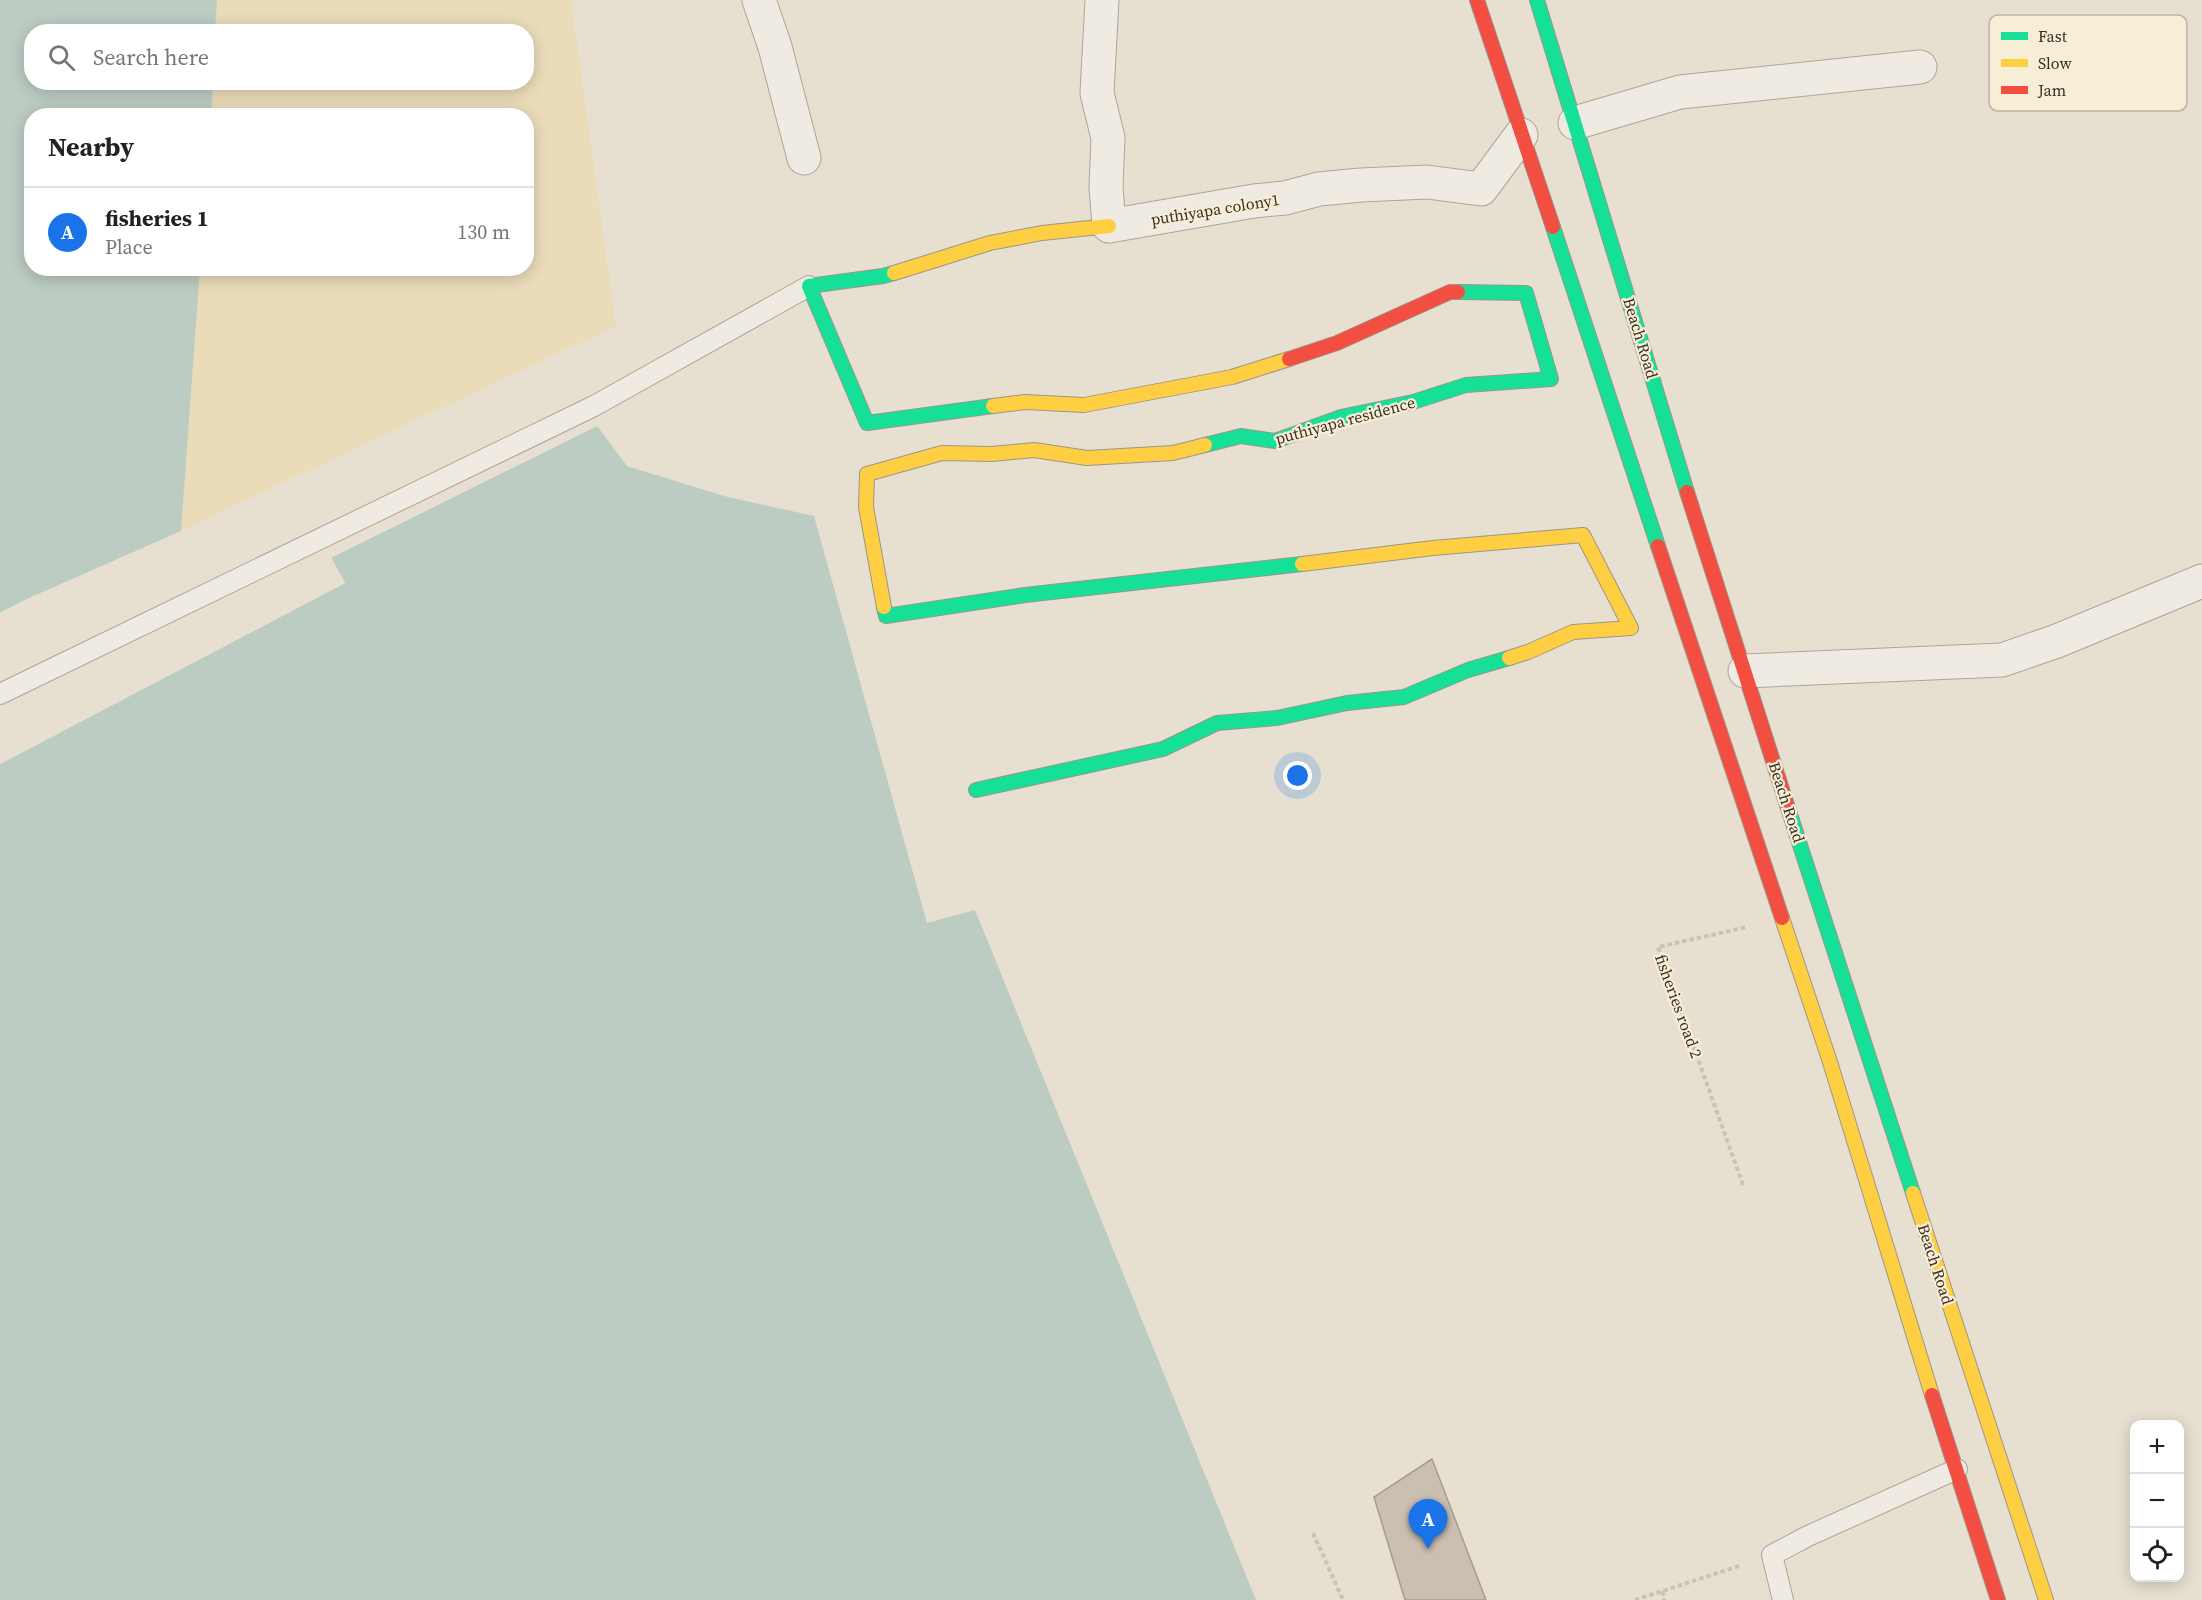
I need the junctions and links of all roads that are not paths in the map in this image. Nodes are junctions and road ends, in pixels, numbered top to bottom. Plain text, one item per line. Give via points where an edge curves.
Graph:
1 (759, 0) edge
2 (1102, 0) edge
3 (1477, 0) edge
4 (1537, 0) edge
5 (1920, 67) dead end
6 (1575, 123) junction
7 (1521, 135) junction
8 (804, 158) dead end
9 (1109, 226) junction
10 (809, 286) junction
11 (2202, 580) edge
12 (1745, 671) junction
13 (0, 694) edge
14 (976, 790) dead end
15 (1957, 1469) junction
16 (1783, 1600) edge
17 (1998, 1600) edge
18 (2046, 1600) edge

1 - 8 street via 776,47
2 - 9 street via 1097,93 1108,138
3 - 7 street
4 - 6 street, Beach Road
5 - 6 street via 1680,92
6 - 12 street, Beach Road
7 - 9 street, puthiyapa colony1 via 1481,189 1427,182 1319,189
7 - 15 street via 1783,918
9 - 10 street via 990,243 883,276
10 - 13 lane via 594,406
10 - 14 street, puthiyapa residence via 867,423 1024,402 1084,405 1232,377 1337,343 1450,292 1526,293 1551,379 1466,385 1413,402 1341,417 1275,441 1241,436 1173,453 1087,458 1034,450 942,453 867,474 866,507 886,616 1024,595 1433,548 1583,535 1631,628 1573,632 1404,697 1347,703 1277,718 1217,723 1163,749
11 - 12 street via 2057,641 2001,660
12 - 18 street, Beach Road
15 - 16 lane via 1772,1555
15 - 17 street

